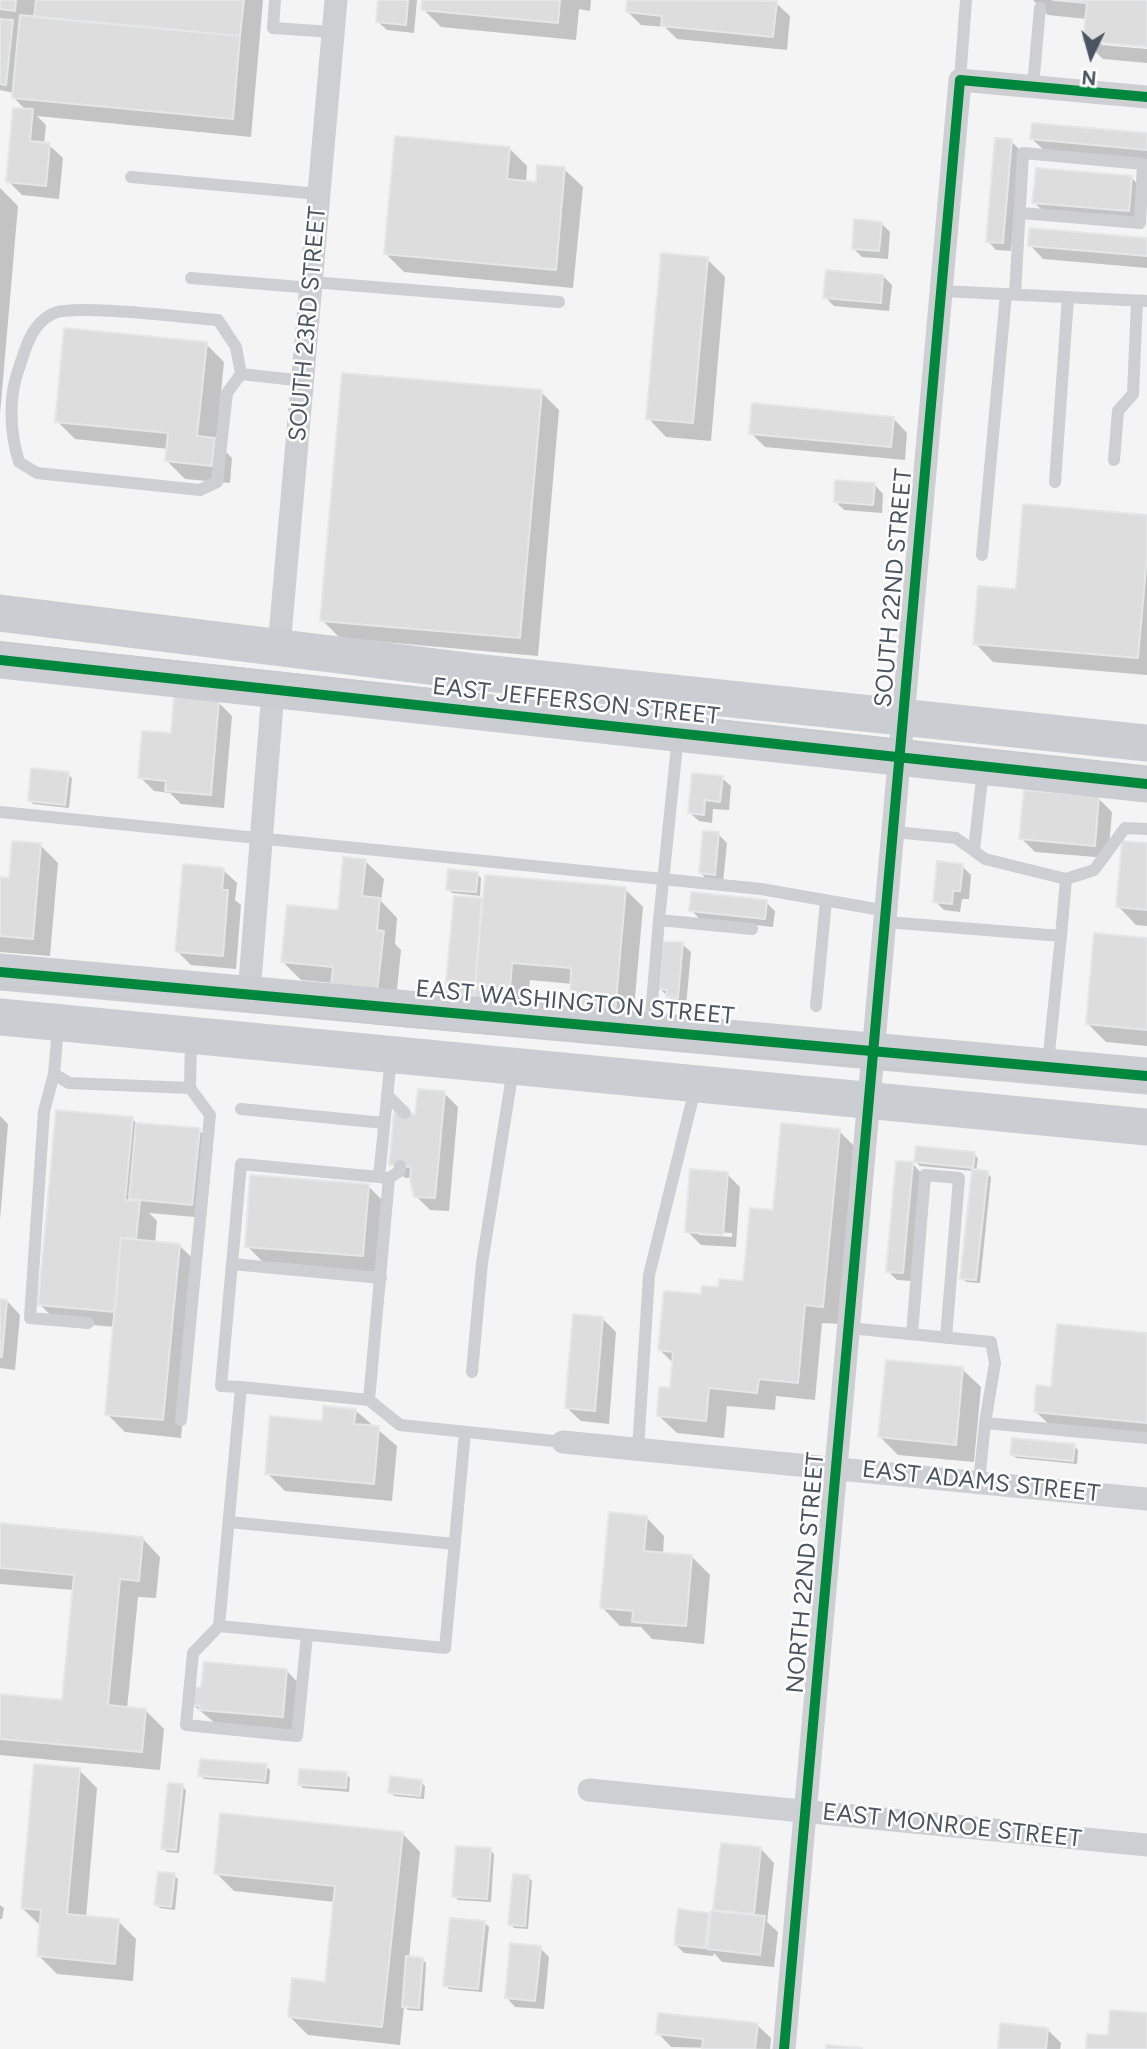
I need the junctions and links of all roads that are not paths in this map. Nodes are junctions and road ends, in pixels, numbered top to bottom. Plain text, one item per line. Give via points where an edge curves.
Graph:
1 (275, 0) edge
2 (336, 0) edge
3 (966, 0) edge
4 (1040, 8) dead end
5 (333, 32) junction
6 (960, 80) junction
7 (1033, 86) junction
8 (1147, 97) edge
9 (131, 177) dead end
10 (319, 194) junction
11 (1021, 213) junction
12 (191, 278) dead end
13 (312, 285) junction
14 (941, 291) junction
15 (1010, 294) junction
16 (1068, 297) junction
17 (1142, 301) edge
18 (559, 302) dead end
19 (241, 374) junction
20 (304, 381) junction
21 (1114, 460) dead end
22 (1055, 482) dead end
23 (982, 555) dead end
24 (0, 613) edge
25 (0, 625) edge
26 (279, 648) junction
27 (0, 660) edge
28 (174, 679) junction
29 (273, 691) junction
30 (903, 718) junction
31 (678, 734) junction
32 (1147, 743) edge
33 (900, 758) junction
34 (984, 767) junction
35 (1147, 784) edge
36 (0, 812) edge
37 (1147, 830) edge
38 (894, 832) junction
39 (260, 839) junction
40 (974, 850) junction
41 (662, 879) junction
42 (1066, 879) junction
43 (825, 901) junction
44 (887, 917) junction
45 (659, 920) junction
46 (752, 929) dead end
47 (1061, 936) junction
48 (0, 972) edge
49 (249, 993) junction
50 (304, 999) junction
51 (816, 1006) dead end
52 (0, 1022) edge
53 (58, 1023) junction
54 (649, 1031) junction
55 (191, 1035) junction
56 (875, 1052) junction
57 (392, 1054) junction
58 (514, 1066) junction
59 (1048, 1067) junction
60 (54, 1074) junction
61 (1147, 1076) edge
62 (696, 1085) junction
63 (190, 1088) junction
64 (387, 1095) junction
65 (870, 1101) junction
66 (241, 1109) dead end
67 (405, 1113) dead end
68 (384, 1123) junction
69 (1147, 1126) edge
70 (400, 1166) dead end
71 (384, 1177) junction
72 (232, 1264) junction
73 (380, 1278) junction
74 (88, 1323) dead end
75 (849, 1328) junction
76 (912, 1334) junction
77 (946, 1338) junction
78 (472, 1372) dead end
79 (241, 1387) junction
80 (369, 1400) junction
81 (181, 1420) dead end
82 (985, 1423) junction
83 (465, 1432) junction
84 (1147, 1438) edge
85 (563, 1443) joint
86 (638, 1449) junction
87 (837, 1468) junction
88 (979, 1482) junction
89 (1147, 1499) edge
90 (229, 1522) junction
91 (455, 1544) junction
92 (219, 1626) junction
93 (307, 1635) junction
94 (589, 1790) dead end
95 (806, 1811) junction
96 (1147, 1844) edge
97 (784, 2049) edge

1 - 5 lane via 273,28
2 - 5 street, SOUTH 23RD STREET
3 - 6 lane
4 - 7 lane
5 - 10 street, SOUTH 23RD STREET
6 - 7 street
6 - 14 street, SOUTH 22ND STREET
7 - 8 street
9 - 10 lane
10 - 13 street, SOUTH 23RD STREET
11 - 11 lane via 1023,153 1143,164 1140,223
11 - 15 lane
12 - 13 lane
13 - 18 lane
13 - 20 street, SOUTH 23RD STREET
14 - 15 lane
14 - 30 street, SOUTH 22ND STREET
15 - 16 lane
15 - 23 lane
16 - 17 lane
16 - 22 lane
17 - 21 lane via 1133,394 1118,411
19 - 19 lane via 228,393 217,482 201,490 37,472 19,462 11,435 16,375 32,330 53,313 106,311 218,320 236,347
19 - 20 lane
20 - 26 street, SOUTH 23RD STREET
24 - 26 main road, EAST JEFFERSON STREET
25 - 28 main road, EAST JEFFERSON STREET
26 - 30 main road, EAST JEFFERSON STREET
27 - 28 main road, EAST JEFFERSON STREET
28 - 29 main road, EAST JEFFERSON STREET
29 - 31 main road, EAST JEFFERSON STREET
29 - 39 street
30 - 32 main road, EAST JEFFERSON STREET
30 - 33 street, SOUTH 22ND STREET
31 - 33 main road, EAST JEFFERSON STREET
31 - 41 lane
33 - 34 main road, EAST JEFFERSON STREET
33 - 38 street, SOUTH 22ND STREET
34 - 35 main road, EAST JEFFERSON STREET
34 - 40 lane
36 - 39 lane
37 - 42 lane via 1125,828 1094,870
38 - 40 lane via 956,838
38 - 44 street, SOUTH 22ND STREET
39 - 41 lane
39 - 49 street
40 - 42 lane via 985,859
41 - 43 lane
41 - 45 lane
42 - 47 lane
43 - 44 lane
43 - 51 lane
44 - 47 lane
44 - 56 street, SOUTH 22ND STREET
45 - 46 lane
45 - 54 lane
47 - 59 lane
48 - 49 main road, EAST WASHINGTON STREET
49 - 50 main road, EAST WASHINGTON STREET
50 - 54 main road, EAST WASHINGTON STREET
50 - 58 main road, EAST WASHINGTON STREET via 401,1026
52 - 53 main road, EAST WASHINGTON STREET
53 - 55 main road, EAST WASHINGTON STREET
53 - 60 lane
54 - 56 main road, EAST WASHINGTON STREET
55 - 57 main road, EAST WASHINGTON STREET
55 - 63 lane
56 - 59 main road, EAST WASHINGTON STREET
56 - 65 street, SOUTH 22ND STREET
57 - 58 main road, EAST WASHINGTON STREET
57 - 64 lane
58 - 62 main road, EAST WASHINGTON STREET
58 - 78 lane via 482,1264
59 - 61 main road, EAST WASHINGTON STREET
60 - 63 lane via 69,1083
60 - 74 lane via 44,1111 30,1318
62 - 65 main road, EAST WASHINGTON STREET
62 - 86 lane via 649,1275
63 - 81 lane via 210,1115
64 - 67 lane
64 - 68 lane
65 - 69 main road, EAST WASHINGTON STREET
65 - 75 street, NORTH 22ND STREET
66 - 68 lane
68 - 71 lane
70 - 71 lane via 400,1171
71 - 72 lane via 241,1164
71 - 73 lane
72 - 73 lane
72 - 79 lane via 221,1386
73 - 80 lane
75 - 76 lane
75 - 87 street, NORTH 22ND STREET
76 - 77 lane
76 - 77 lane via 925,1175 959,1178
77 - 82 lane via 991,1342 995,1363
79 - 80 lane
79 - 90 lane
80 - 83 lane via 400,1425
82 - 84 lane
82 - 88 lane
83 - 85 lane
83 - 91 lane
85 - 86 street, EAST ADAMS STREET
86 - 87 street, EAST ADAMS STREET
87 - 88 street, EAST ADAMS STREET
87 - 95 street, NORTH 22ND STREET
88 - 89 street, EAST ADAMS STREET
90 - 91 lane
90 - 92 lane
91 - 93 lane via 445,1648
92 - 93 lane
92 - 93 lane via 193,1653 186,1725 297,1736
94 - 95 street, EAST MONROE STREET
95 - 96 street, EAST MONROE STREET
95 - 97 street, NORTH 22ND STREET

